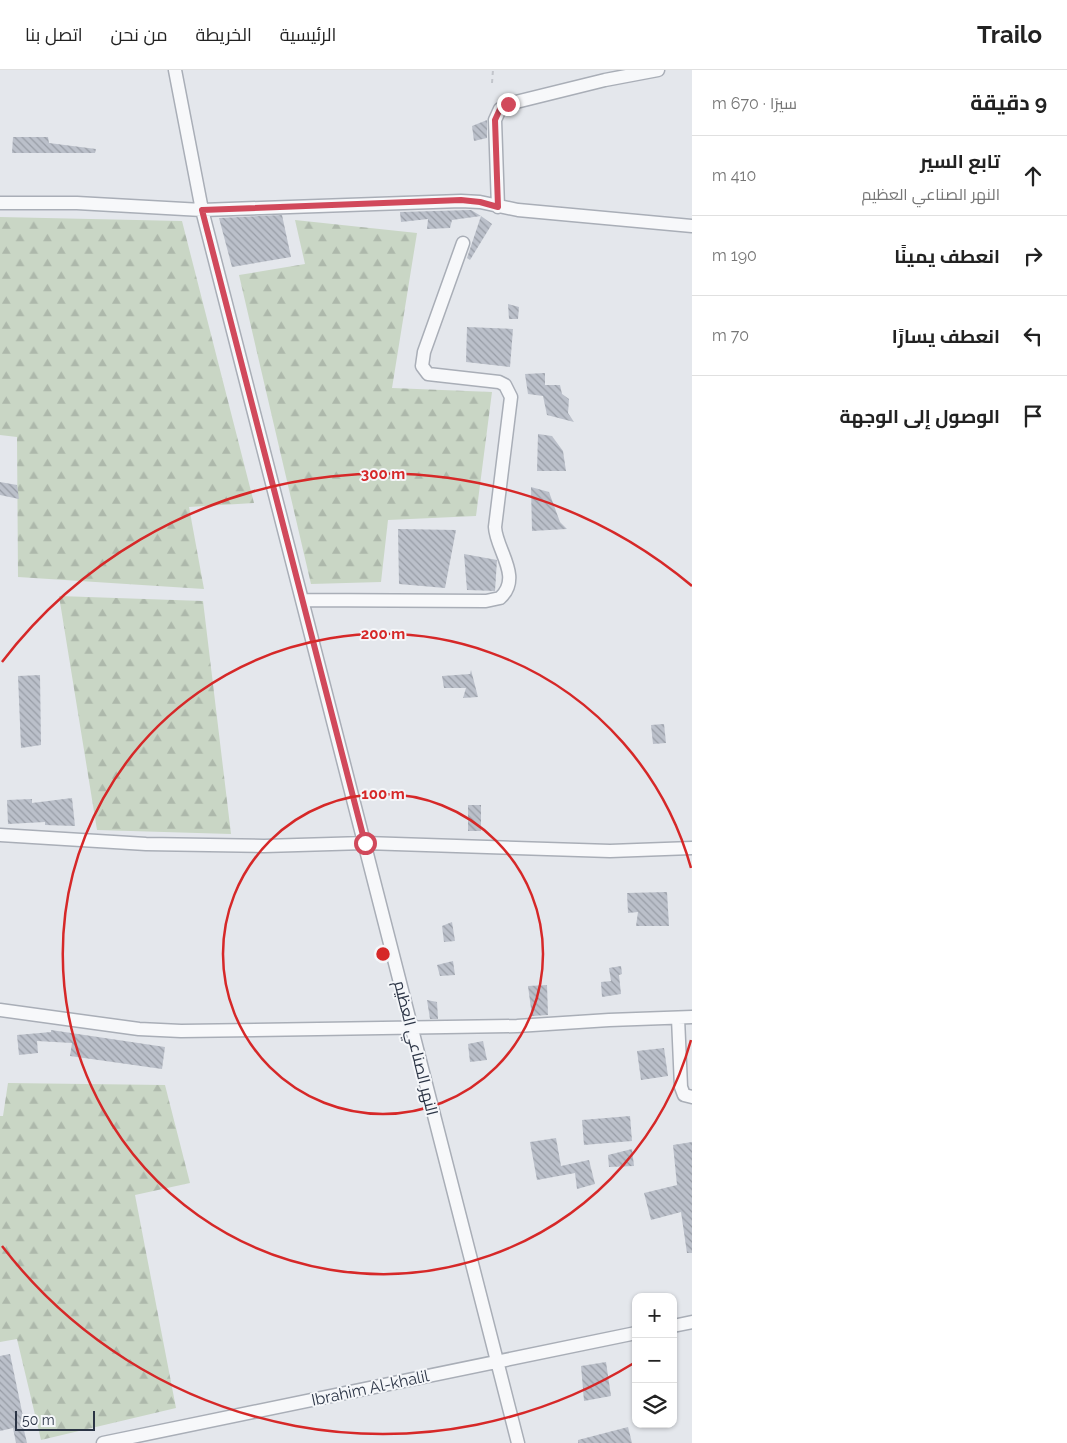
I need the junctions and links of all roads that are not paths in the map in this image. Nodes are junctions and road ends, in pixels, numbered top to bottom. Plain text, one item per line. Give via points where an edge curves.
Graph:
1 (175, 70) edge
2 (658, 70) edge
3 (0, 203) edge
4 (498, 207) junction
5 (202, 210) junction
6 (692, 226) edge
7 (463, 243) dead end
8 (302, 600) junction
9 (0, 835) edge
10 (365, 843) junction
11 (692, 848) edge
12 (0, 1010) edge
13 (692, 1017) edge
14 (678, 1018) junction
15 (411, 1029) junction
16 (692, 1097) edge
17 (692, 1322) edge
18 (677, 1325) edge
19 (632, 1335) edge
20 (497, 1362) junction
21 (103, 1443) edge
22 (518, 1443) edge

1 - 5 street, النهر الصناعي العظيم
2 - 4 street via 605,80 508,104 500,109 495,120
3 - 5 street via 77,203
4 - 5 street via 461,200
4 - 6 street
5 - 8 street, النهر الصناعي العظيم
7 - 8 street via 424,352 422,366 428,374 499,382 509,390 511,397 495,527 497,542 509,568 508,588 500,598 486,601
8 - 10 street, النهر الصناعي العظيم
9 - 10 street via 146,844 264,846
10 - 11 street via 600,851
10 - 15 street, النهر الصناعي العظيم
12 - 15 street via 156,1030
13 - 14 street
14 - 15 street
14 - 16 street via 681,1087 684,1095
15 - 20 street, النهر الصناعي العظيم
17 - 18 street
19 - 20 street, Ibrahim Al-khalil
20 - 21 street, Ibrahim Al-khalil
20 - 22 street, النهر الصناعي العظيم

